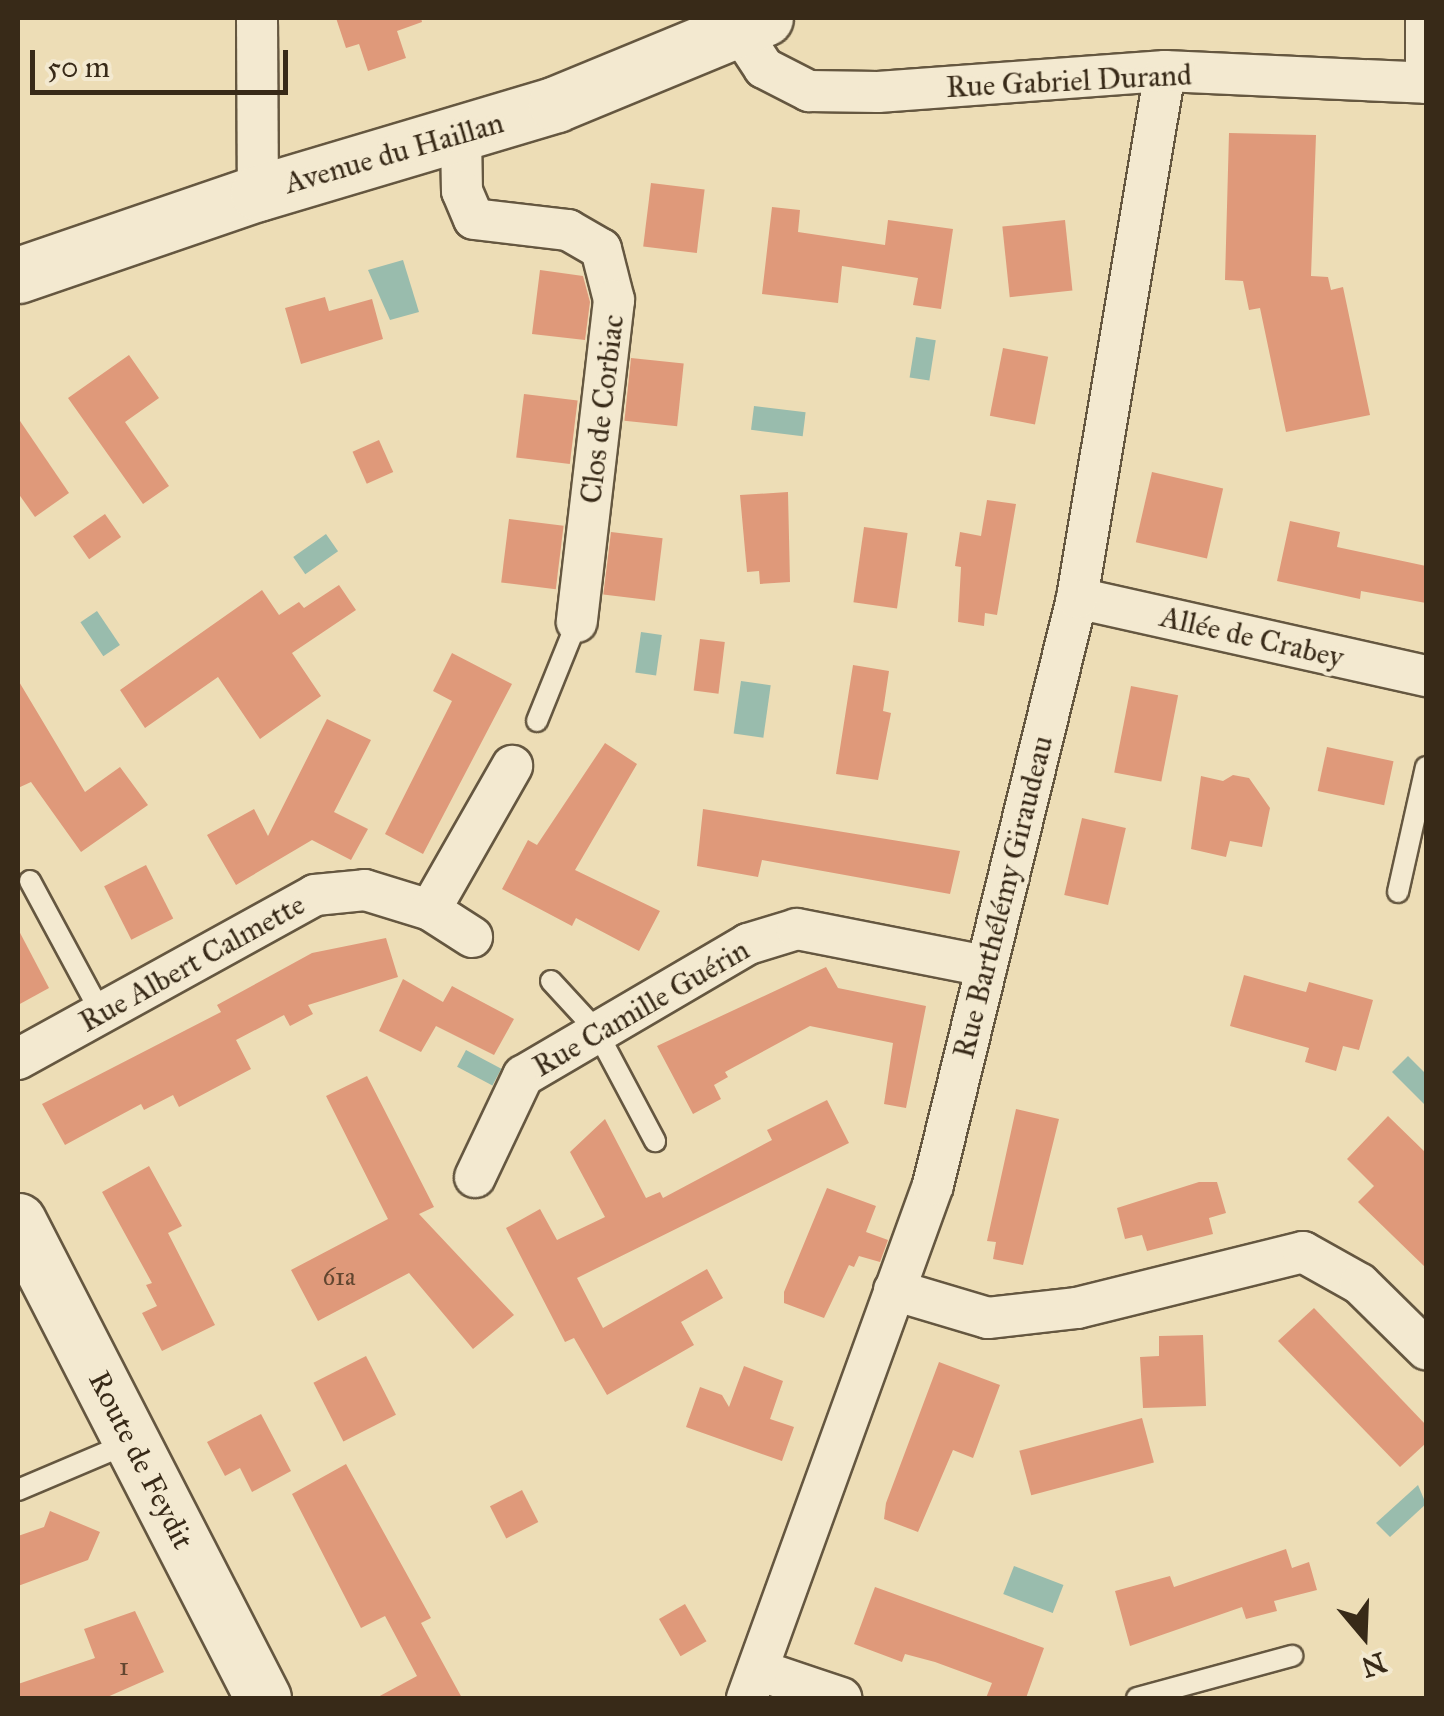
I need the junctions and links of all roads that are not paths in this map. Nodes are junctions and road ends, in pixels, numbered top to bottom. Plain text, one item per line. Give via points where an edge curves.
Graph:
1 (257, 18) edge
2 (1426, 18) edge
3 (752, 24) edge
4 (1165, 71) junction
5 (1426, 83) edge
6 (462, 135) junction
7 (258, 193) junction
8 (18, 275) edge
9 (1077, 598) junction
10 (577, 622) joint
11 (1426, 676) edge
12 (537, 721) dead end
13 (512, 766) dead end
14 (1426, 767) edge
15 (30, 881) dead end
16 (1398, 892) dead end
17 (430, 910) junction
18 (472, 936) dead end
19 (986, 966) junction
20 (551, 981) dead end
21 (101, 1014) junction
22 (596, 1030) junction
23 (18, 1059) edge
24 (656, 1142) dead end
25 (475, 1177) dead end
26 (18, 1221) edge
27 (894, 1290) junction
28 (1426, 1349) edge
29 (132, 1441) junction
30 (18, 1490) edge
31 (1292, 1656) dead end
32 (753, 1684) edge
33 (250, 1695) edge
34 (841, 1698) edge
35 (1137, 1698) edge

1 - 7 street
2 - 5 street
3 - 4 street, Rue Gabriel Durand via 764,68 809,91
3 - 6 street, Avenue du Haillan
4 - 5 street, Rue Gabriel Durand
4 - 9 street, Rue Barthélémy Giraudeau
6 - 7 street, Avenue du Haillan
6 - 10 street, Clos de Corbiac via 462,191 474,219 568,230 585,239 601,249 614,300
7 - 8 street, Avenue du Haillan
9 - 11 street, Allée de Crabey
9 - 19 street, Rue Barthélémy Giraudeau
10 - 12 lane, Clos de Corbiac
13 - 17 street
14 - 16 lane
15 - 21 lane
17 - 18 street, Rue Albert Calmette
17 - 21 street, Rue Albert Calmette via 365,890 315,895
19 - 22 street, Rue Camille Guérin via 797,929 748,944
19 - 27 street, Rue Barthélémy Giraudeau via 934,1185
20 - 22 lane
21 - 23 street, Rue Albert Calmette
22 - 24 lane
22 - 25 street, Rue Camille Guérin via 522,1076
26 - 29 street, Route de Feydit
27 - 28 street via 988,1318 1077,1308 1303,1252 1360,1284
27 - 32 street, Rue Barthélémy Giraudeau
29 - 30 lane
29 - 33 street, Route de Feydit
31 - 35 lane
32 - 34 street

